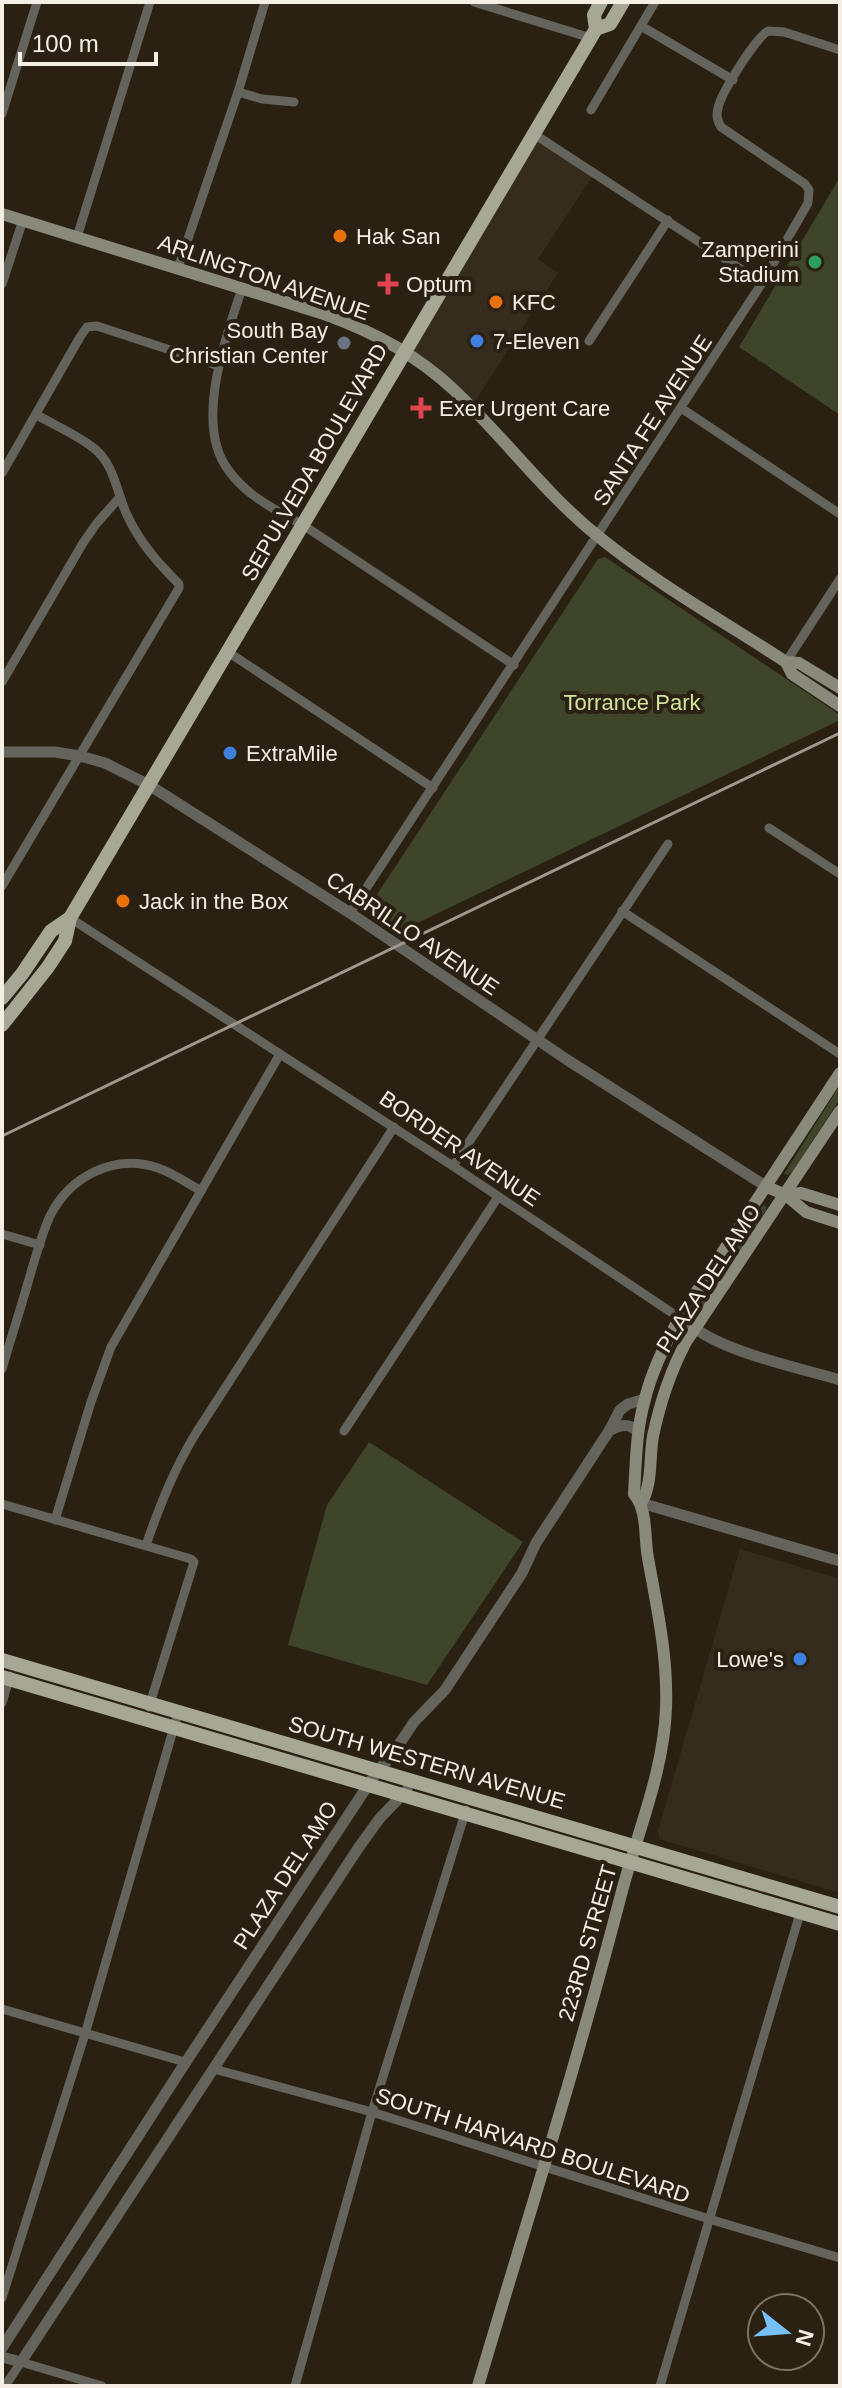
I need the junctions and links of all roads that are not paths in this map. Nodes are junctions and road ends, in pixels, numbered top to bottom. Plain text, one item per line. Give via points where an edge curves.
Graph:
1 (37, 2) edge
2 (150, 2) edge
3 (265, 2) edge
4 (474, 2) edge
5 (601, 2) edge
6 (623, 2) edge
7 (655, 2) edge
8 (492, 5) edge
9 (641, 26) junction
10 (594, 34) junction
11 (840, 50) edge
12 (733, 80) junction
13 (238, 92) junction
14 (294, 102) dead end
15 (591, 110) dead end
16 (2, 114) edge
17 (534, 134) junction
18 (2, 214) edge
19 (23, 220) junction
20 (668, 220) junction
21 (77, 237) junction
22 (178, 268) junction
23 (762, 283) junction
24 (2, 284) edge
25 (242, 288) junction
26 (589, 341) dead end
27 (405, 351) junction
28 (219, 366) junction
29 (681, 408) junction
30 (37, 415) junction
31 (2, 473) edge
32 (120, 497) junction
33 (840, 514) edge
34 (303, 525) junction
35 (598, 537) junction
36 (840, 579) edge
37 (228, 652) junction
38 (786, 662) junction
39 (514, 665) junction
40 (2, 682) edge
41 (840, 688) edge
42 (840, 706) edge
43 (2, 752) edge
44 (80, 756) junction
45 (149, 785) junction
46 (433, 788) junction
47 (769, 828) dead end
48 (668, 844) dead end
49 (840, 874) edge
50 (2, 886) edge
51 (622, 911) junction
52 (350, 913) junction
53 (70, 918) junction
54 (2, 998) edge
55 (2, 1025) edge
56 (536, 1039) junction
57 (280, 1054) junction
58 (840, 1054) edge
59 (840, 1073) edge
60 (840, 1111) edge
61 (394, 1127) junction
62 (453, 1166) junction
63 (767, 1187) junction
64 (201, 1191) junction
65 (786, 1195) junction
66 (498, 1197) junction
67 (840, 1205) edge
68 (840, 1223) edge
69 (2, 1234) edge
70 (40, 1245) junction
71 (680, 1317) junction
72 (696, 1329) junction
73 (2, 1369) edge
74 (840, 1380) edge
75 (645, 1399) junction
76 (344, 1431) dead end
77 (609, 1431) junction
78 (638, 1432) junction
79 (641, 1503) junction
80 (2, 1504) edge
81 (55, 1520) junction
82 (146, 1545) junction
83 (840, 1561) edge
84 (8, 1661) edge
85 (6, 1678) edge
86 (2, 1703) edge
87 (150, 1704) junction
88 (178, 1713) junction
89 (145, 1720) junction
90 (173, 1728) junction
91 (378, 1770) junction
92 (415, 1780) junction
93 (368, 1786) junction
94 (402, 1795) junction
95 (470, 1796) junction
96 (464, 1814) junction
97 (635, 1845) junction
98 (630, 1863) junction
99 (805, 1896) junction
100 (840, 1907) edge
101 (800, 1912) junction
102 (840, 1924) edge
103 (2, 2009) edge
104 (85, 2034) junction
105 (185, 2062) junction
106 (214, 2069) junction
107 (372, 2112) junction
108 (544, 2166) junction
109 (709, 2219) junction
110 (840, 2258) edge
111 (2, 2298) edge
112 (2, 2348) edge
113 (2, 2357) edge
114 (21, 2362) junction
115 (5, 2386) edge
116 (102, 2386) edge
117 (295, 2386) edge
118 (478, 2386) edge
119 (660, 2386) edge

1 - 16 street
2 - 21 street
3 - 13 street
4 - 8 street
5 - 10 main road, SEPULVEDA BOULEVARD via 594,15
6 - 10 main road, SEPULVEDA BOULEVARD via 610,24
7 - 9 street
8 - 10 street
9 - 12 street
9 - 15 street
10 - 17 main road, SEPULVEDA BOULEVARD
11 - 12 street, SANTA FE AVENUE via 768,31 756,40
12 - 23 street, SANTA FE AVENUE via 719,104 721,127 809,190 804,212
13 - 14 street
13 - 22 street
17 - 20 street
17 - 27 main road, SEPULVEDA BOULEVARD
18 - 19 main road, ARLINGTON AVENUE
19 - 21 main road, ARLINGTON AVENUE
19 - 24 street
20 - 23 street
20 - 26 street
21 - 22 main road, ARLINGTON AVENUE
22 - 25 main road, ARLINGTON AVENUE
23 - 29 street, SANTA FE AVENUE
25 - 27 main road, ARLINGTON AVENUE via 343,320
25 - 28 street
27 - 34 main road, SEPULVEDA BOULEVARD
27 - 35 main road, ARLINGTON AVENUE via 453,389
28 - 30 street via 91,325
28 - 34 street via 214,423 219,456 250,493
29 - 33 street
29 - 35 street, SANTA FE AVENUE
30 - 31 street
30 - 32 street via 96,450 112,472
32 - 40 street via 83,543
32 - 44 street via 138,536 179,588
34 - 37 main road, SEPULVEDA BOULEVARD
34 - 39 street
35 - 38 main road, ARLINGTON AVENUE
35 - 39 street, SANTA FE AVENUE
36 - 38 street
37 - 45 main road, SEPULVEDA BOULEVARD
37 - 46 street
38 - 41 main road, ARLINGTON AVENUE via 799,663
38 - 42 main road, ARLINGTON AVENUE via 792,674
39 - 46 street, SANTA FE AVENUE
43 - 44 street, CABRILLO AVENUE
44 - 45 street, CABRILLO AVENUE
44 - 50 street
45 - 52 street, CABRILLO AVENUE
45 - 53 main road, SEPULVEDA BOULEVARD
46 - 52 street, SANTA FE AVENUE
47 - 49 street
48 - 51 street
51 - 56 street
51 - 58 street
52 - 56 street, CABRILLO AVENUE
53 - 54 main road, SEPULVEDA BOULEVARD via 51,931
53 - 55 main road, SEPULVEDA BOULEVARD via 65,941
53 - 57 street, BORDER AVENUE
56 - 62 street
56 - 63 street, CABRILLO AVENUE
57 - 61 street, BORDER AVENUE
57 - 64 street
59 - 63 main road, PLAZA DEL AMO
60 - 65 main road, PLAZA DEL AMO
61 - 62 street, BORDER AVENUE
61 - 82 street via 184,1453
62 - 66 street, BORDER AVENUE
63 - 65 main road, CABRILLO AVENUE
63 - 71 main road, PLAZA DEL AMO
64 - 70 street via 144,1164 95,1170 60,1200
64 - 81 street via 111,1347
65 - 67 main road, CABRILLO AVENUE via 801,1193
65 - 68 main road, CABRILLO AVENUE via 806,1212
65 - 72 main road, PLAZA DEL AMO
66 - 71 street, BORDER AVENUE
66 - 76 street
69 - 70 street
70 - 73 street
71 - 72 street, BORDER AVENUE
71 - 75 main road, PLAZA DEL AMO
72 - 74 street, BORDER AVENUE via 731,1347
72 - 79 main road, PLAZA DEL AMO via 676,1361 660,1407 648,1492
75 - 77 street, PLAZA DEL AMO via 620,1410
75 - 78 main road, PLAZA DEL AMO
77 - 78 street via 629,1425
77 - 91 street, PLAZA DEL AMO via 445,1690
78 - 79 main road, PLAZA DEL AMO via 634,1494
79 - 83 street
79 - 97 main road, 223RD STREET via 664,1648 666,1709 658,1765
80 - 81 street
81 - 82 street
82 - 87 street via 194,1562
84 - 85 street
84 - 87 main road, SOUTH WESTERN AVENUE
85 - 86 street
85 - 89 main road, SOUTH WESTERN AVENUE
87 - 88 main road, SOUTH WESTERN AVENUE
87 - 89 street
88 - 90 street
88 - 91 main road, SOUTH WESTERN AVENUE
89 - 90 main road, SOUTH WESTERN AVENUE
90 - 93 main road, SOUTH WESTERN AVENUE
90 - 104 street
91 - 92 main road, SOUTH WESTERN AVENUE
91 - 93 street, PLAZA DEL AMO
92 - 94 street
92 - 95 main road, SOUTH WESTERN AVENUE
93 - 94 main road, SOUTH WESTERN AVENUE
93 - 105 street, PLAZA DEL AMO
94 - 96 main road, SOUTH WESTERN AVENUE
94 - 106 street via 359,1847
95 - 96 street
95 - 97 main road, SOUTH WESTERN AVENUE
96 - 98 main road, SOUTH WESTERN AVENUE
96 - 107 street
97 - 98 main road, 223RD STREET
97 - 99 main road, SOUTH WESTERN AVENUE
98 - 101 main road, SOUTH WESTERN AVENUE
98 - 108 main road, 223RD STREET
99 - 100 main road, SOUTH WESTERN AVENUE
99 - 101 street
101 - 102 main road, SOUTH WESTERN AVENUE
101 - 109 street
103 - 104 street
104 - 105 street
104 - 111 street
105 - 112 street, PLAZA DEL AMO
106 - 107 street, SOUTH HARVARD BOULEVARD
106 - 114 street
107 - 108 street, SOUTH HARVARD BOULEVARD
107 - 117 street
108 - 109 street, SOUTH HARVARD BOULEVARD
108 - 118 main road, 223RD STREET
109 - 110 street, SOUTH HARVARD BOULEVARD
109 - 119 street
113 - 114 street
114 - 115 street
114 - 116 street

